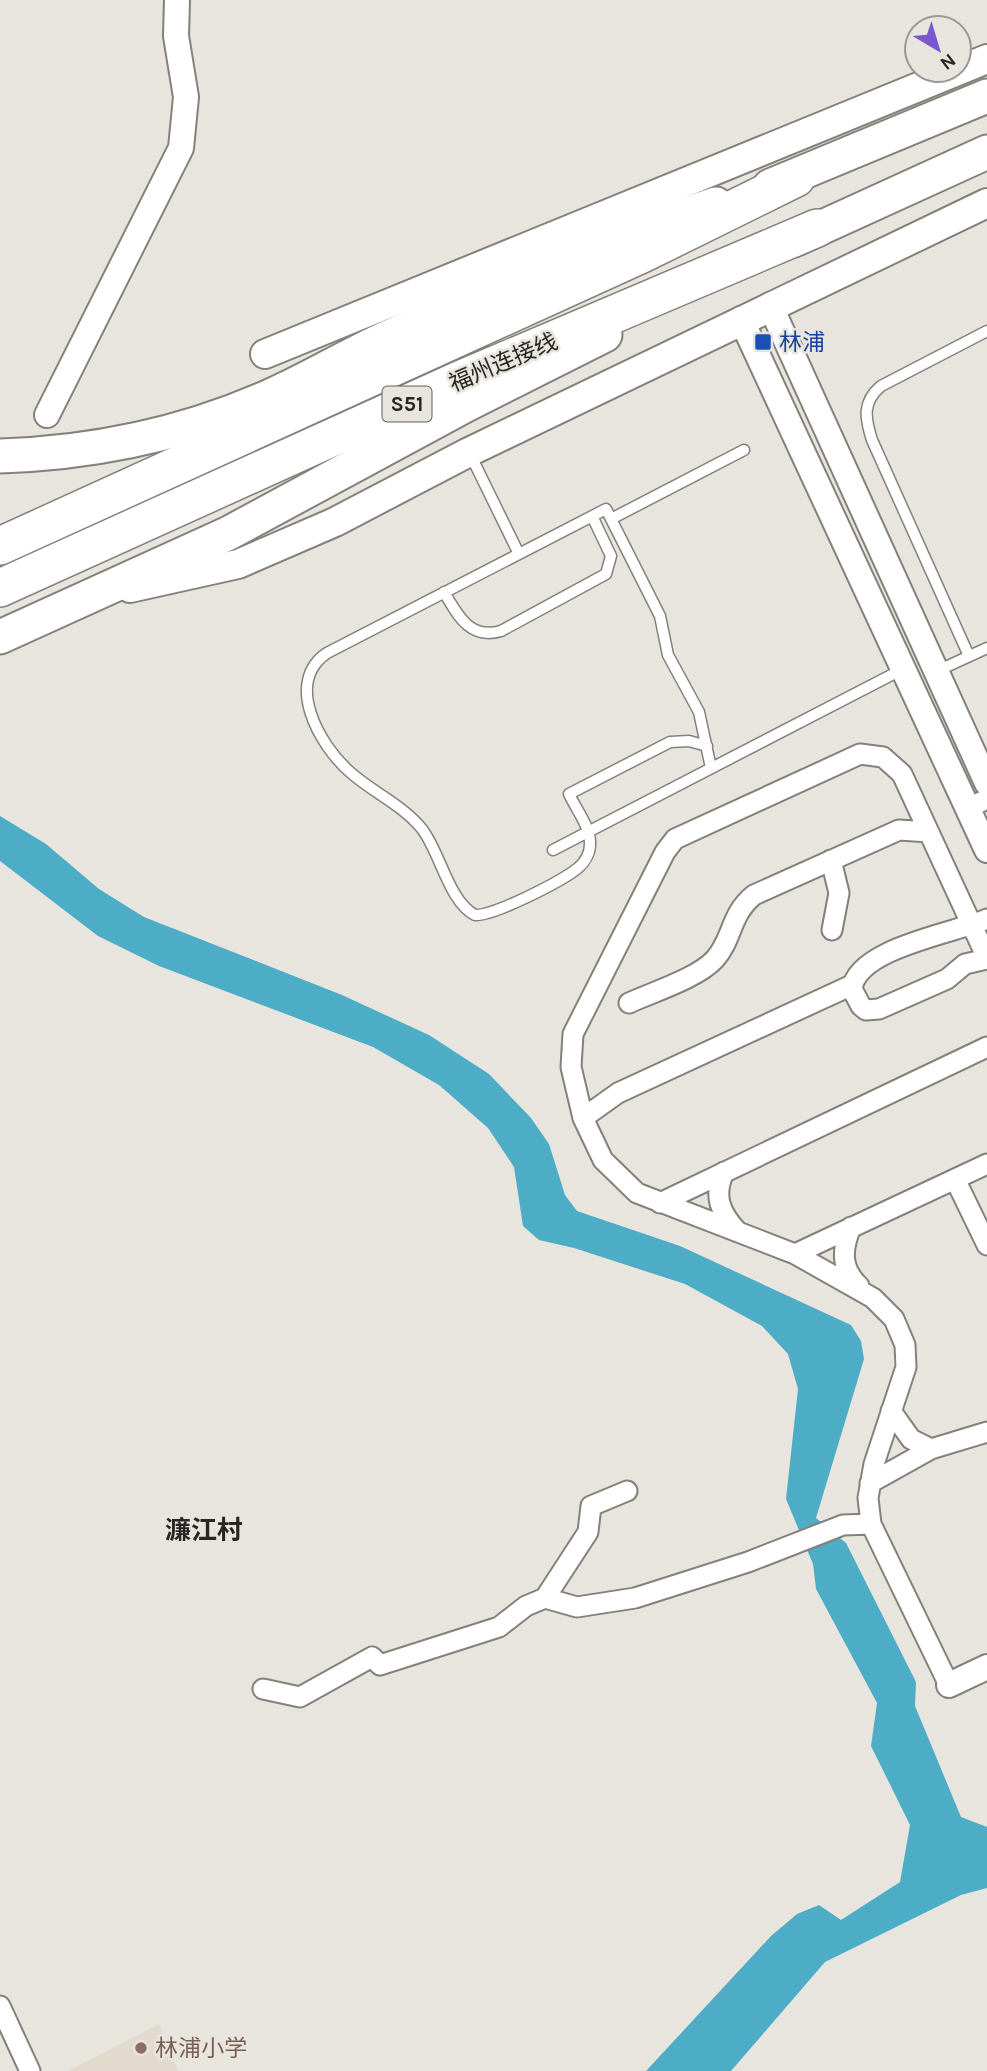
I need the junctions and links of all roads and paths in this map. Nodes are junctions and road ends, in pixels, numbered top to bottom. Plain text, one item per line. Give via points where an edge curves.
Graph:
1 (177, 0) edge
2 (987, 59) edge
3 (987, 96) edge
4 (987, 152) edge
5 (796, 178) junction
6 (987, 203) edge
7 (817, 228) junction
8 (770, 305) junction
9 (741, 319) junction
10 (987, 331) edge
11 (265, 354) dead end
12 (47, 415) dead end
13 (744, 450) dead end
14 (469, 452) junction
15 (0, 456) edge
16 (592, 516) junction
17 (611, 519) junction
18 (0, 546) edge
19 (519, 554) junction
20 (0, 588) edge
21 (444, 592) junction
22 (90, 597) junction
23 (0, 637) edge
24 (987, 648) edge
25 (969, 656) junction
26 (903, 669) junction
27 (936, 671) junction
28 (707, 746) junction
29 (981, 756) edge
30 (711, 768) junction
31 (951, 771) junction
32 (987, 783) edge
33 (915, 800) junction
34 (977, 804) edge
35 (899, 830) junction
36 (588, 831) junction
37 (929, 832) junction
38 (552, 849) dead end
39 (987, 850) edge
40 (831, 860) junction
41 (979, 922) edge
42 (832, 930) dead end
43 (987, 959) edge
44 (852, 985) junction
45 (629, 1003) dead end
46 (987, 1047) edge
47 (573, 1076) junction
48 (618, 1093) junction
49 (583, 1118) junction
50 (987, 1164) edge
51 (724, 1172) junction
52 (955, 1179) junction
53 (660, 1203) junction
54 (851, 1227) junction
55 (738, 1232) junction
56 (987, 1245) edge
57 (795, 1254) junction
58 (873, 1298) junction
59 (891, 1411) junction
60 (987, 1432) edge
61 (931, 1449) junction
62 (870, 1483) junction
63 (627, 1491) dead end
64 (871, 1524) junction
65 (545, 1598) junction
66 (987, 1667) edge
67 (949, 1685) joint
68 (263, 1689) dead end
69 (0, 2006) edge
70 (30, 2071) edge

1 - 12 street via 176,36 186,97 181,148
2 - 11 main road
3 - 5 highway
4 - 7 highway
5 - 15 highway via 632,232 381,341 267,398 110,446
5 - 18 highway, 福州连接线 / S51 via 642,254
6 - 8 main road
7 - 20 highway, 福州连接线 / S51 via 444,387
7 - 22 highway via 466,405 229,533
8 - 9 main road
8 - 27 street
9 - 14 main road
9 - 26 street
10 - 25 lane via 881,386 869,398 866,414 872,440
13 - 17 lane
14 - 19 lane
14 - 22 main road via 335,522 238,564
16 - 17 lane via 606,509
16 - 19 lane
16 - 21 lane via 611,556 606,574 501,631 485,633 466,626
17 - 28 lane via 660,616 665,645 699,712
19 - 21 lane
21 - 36 lane via 317,660 310,669 307,696 322,735 347,770 422,829 463,907 475,915 492,914 578,868 589,852
22 - 23 highway
24 - 25 lane
25 - 27 lane
26 - 30 lane
26 - 31 street
27 - 29 street
28 - 30 lane
28 - 36 lane via 670,741 569,794
29 - 31 street
29 - 32 street
30 - 36 lane
31 - 34 street
33 - 35 street
33 - 37 street
33 - 47 street via 891,762 860,754 675,839 578,1024 571,1045
34 - 39 street
35 - 37 street
35 - 40 street
36 - 38 lane
37 - 41 street
40 - 42 street via 839,893
40 - 45 street via 747,901 709,965
41 - 43 street
41 - 44 street via 933,934 871,962
43 - 44 street via 965,964 947,979 879,1009 861,1006
44 - 48 street
46 - 51 street
47 - 48 street via 595,1092
47 - 49 street
48 - 49 street
49 - 53 street via 595,1149 610,1169 637,1193
50 - 52 street
51 - 53 street
51 - 55 street via 717,1197
52 - 54 street
52 - 56 street
53 - 55 street
54 - 57 street
54 - 58 street via 844,1265 854,1282
55 - 57 street
57 - 58 street
58 - 59 street via 894,1319 907,1354
59 - 61 street via 911,1439
59 - 62 street
60 - 61 street
61 - 62 street
62 - 64 street
63 - 65 street via 591,1506 588,1532
64 - 65 street via 843,1525 635,1598 578,1607
64 - 67 street
65 - 68 street via 499,1627 380,1665 372,1657 300,1697
66 - 67 street
69 - 70 street

